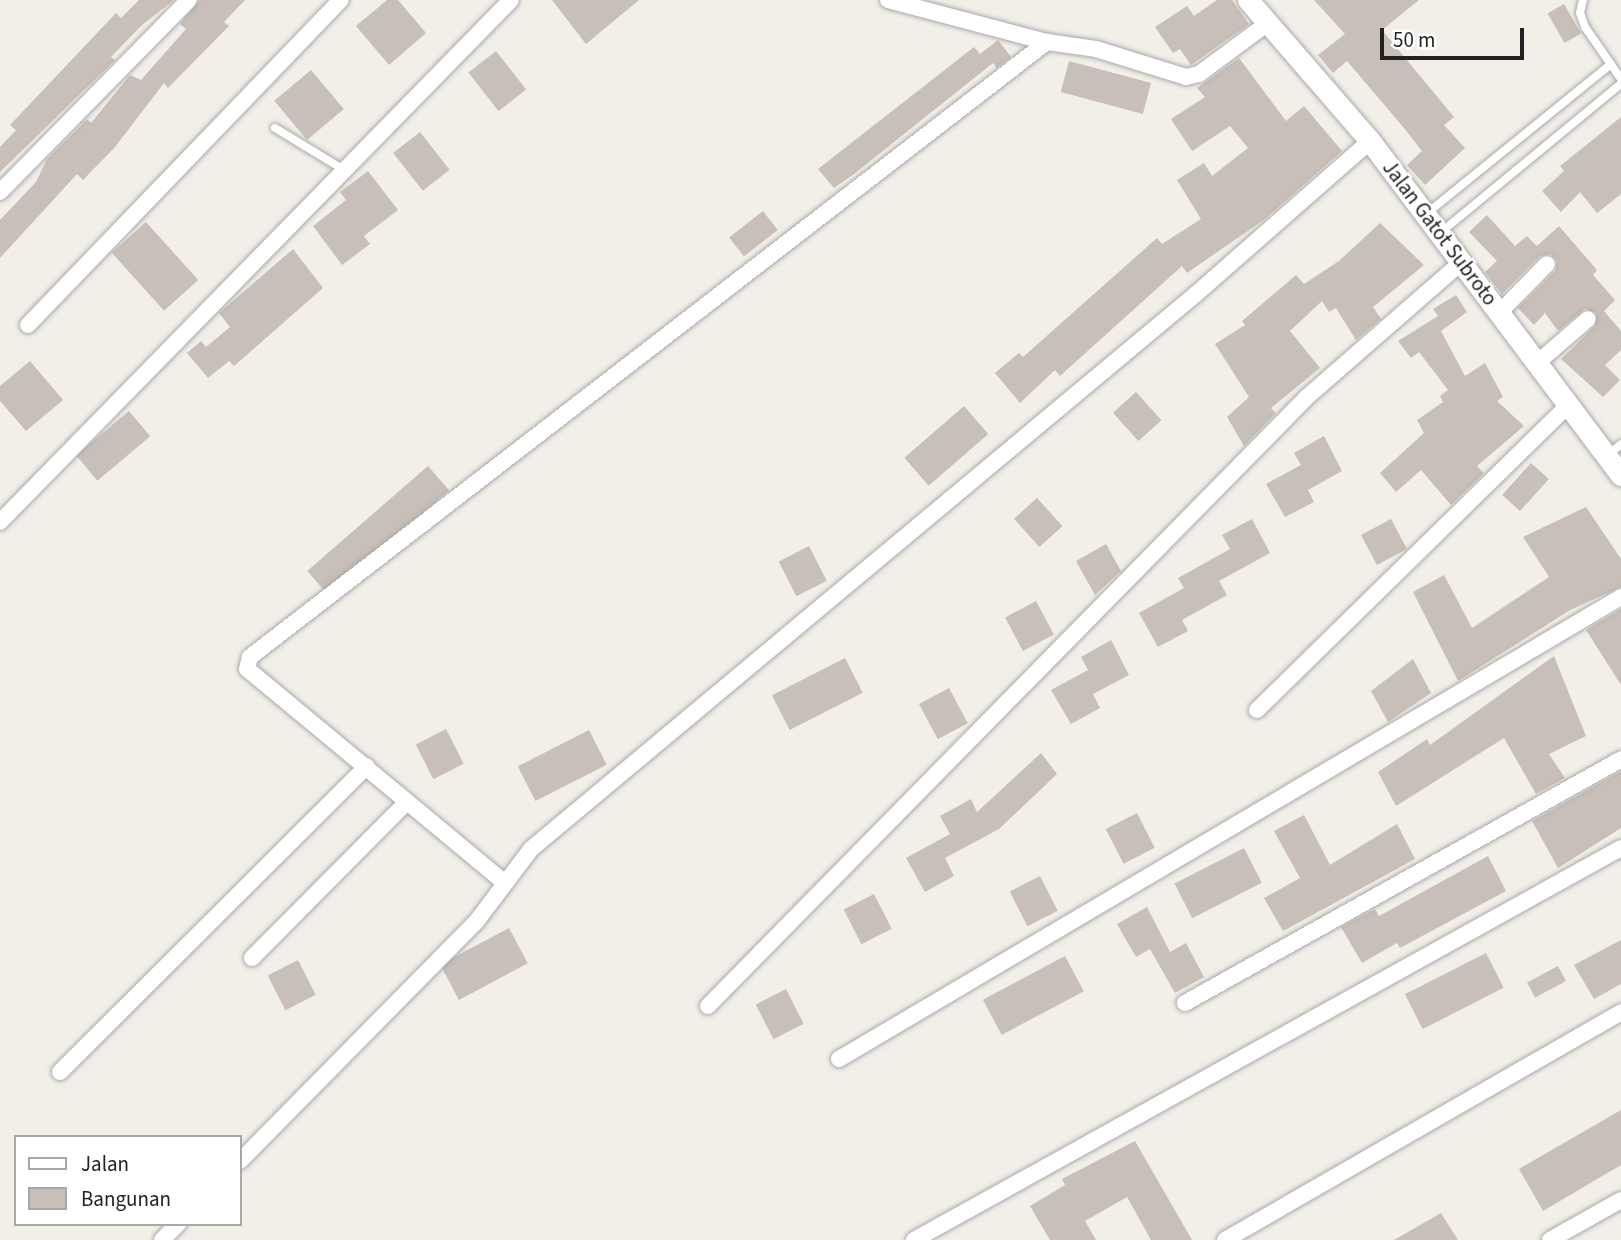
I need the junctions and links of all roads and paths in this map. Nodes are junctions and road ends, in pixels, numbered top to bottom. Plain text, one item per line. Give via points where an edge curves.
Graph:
1 (189, 0) edge
2 (341, 0) edge
3 (511, 0) edge
4 (888, 0) edge
5 (1248, 0) edge
6 (1583, 0) edge
7 (1268, 23) junction
8 (1047, 42) junction
9 (1611, 64) junction
10 (1621, 81) edge
11 (275, 128) dead end
12 (1370, 141) junction
13 (344, 170) junction
14 (0, 192) edge
15 (1426, 214) junction
16 (1440, 233) junction
17 (1462, 262) junction
18 (1547, 264) dead end
19 (1500, 312) junction
20 (1588, 319) dead end
21 (28, 325) dead end
22 (1537, 363) junction
23 (1568, 405) junction
24 (1615, 449) edge
25 (1621, 475) edge
26 (0, 522) edge
27 (1621, 597) edge
28 (1258, 710) dead end
29 (1621, 759) edge
30 (367, 766) junction
31 (407, 802) junction
32 (1621, 848) edge
33 (506, 883) junction
34 (252, 958) dead end
35 (1185, 1003) dead end
36 (708, 1006) dead end
37 (1621, 1012) edge
38 (839, 1059) dead end
39 (60, 1072) dead end
40 (242, 1159) edge
41 (1621, 1200) edge
42 (176, 1226) edge
43 (162, 1240) edge
44 (914, 1240) edge
45 (1225, 1240) edge
46 (1550, 1240) edge

1 - 14 street
2 - 21 street
3 - 13 street
4 - 8 street
5 - 7 street, Jalan Gatot Subroto
6 - 9 lane via 1580,13 1585,27
7 - 8 street via 1192,77 1096,49
7 - 12 street, Jalan Gatot Subroto
8 - 30 street via 250,657 247,669
9 - 10 lane
9 - 15 lane
10 - 16 lane
11 - 13 lane
12 - 15 street, Jalan Gatot Subroto
12 - 33 street via 1196,294 565,820 522,859
13 - 26 street
15 - 16 street, Jalan Gatot Subroto
16 - 17 street, Jalan Gatot Subroto
17 - 19 street, Jalan Gatot Subroto
17 - 36 street via 1307,397
18 - 19 street
19 - 22 street, Jalan Gatot Subroto
20 - 22 street
22 - 23 street, Jalan Gatot Subroto
23 - 24 street, Jalan Gatot Subroto
23 - 28 street
24 - 25 street, Jalan Gatot Subroto
27 - 38 street
29 - 35 street
30 - 31 street
30 - 39 street
31 - 33 street
31 - 34 street
32 - 44 street
33 - 40 street via 476,922
37 - 45 street
41 - 46 street
42 - 43 street

